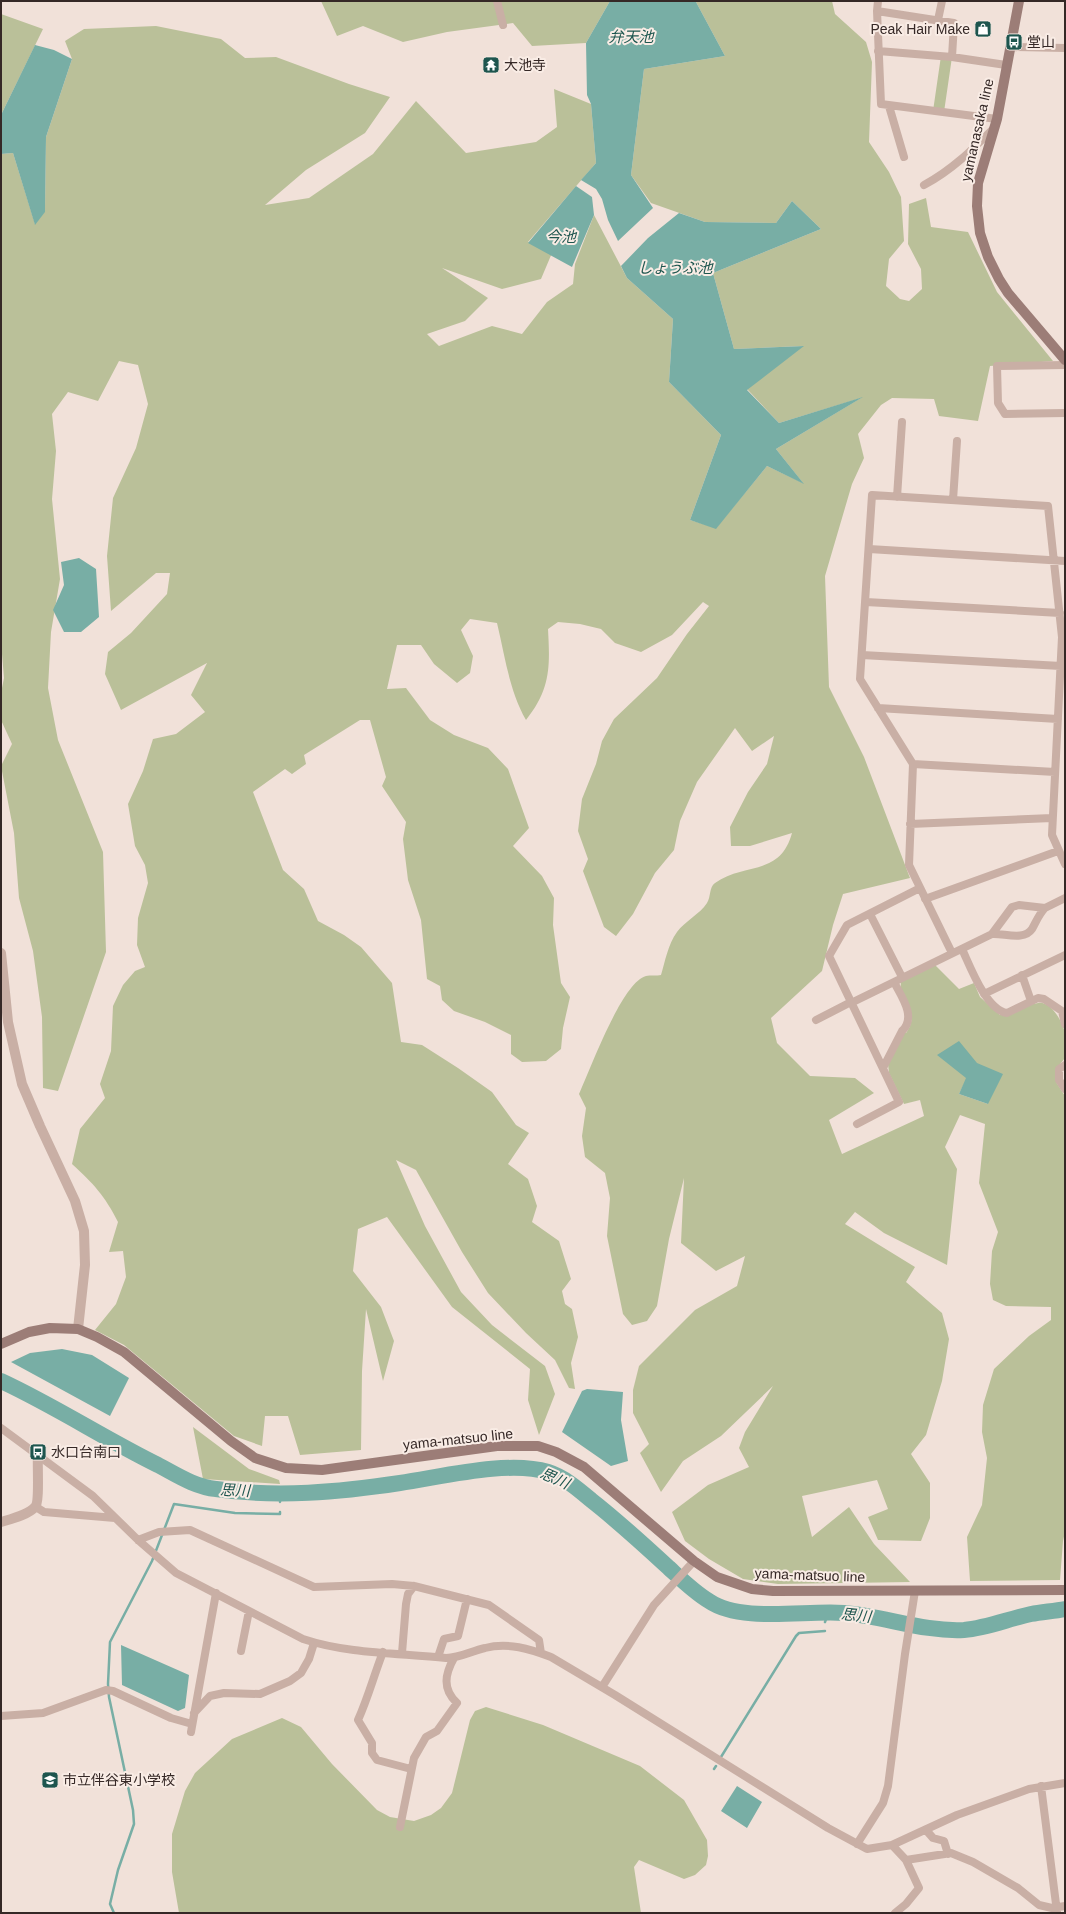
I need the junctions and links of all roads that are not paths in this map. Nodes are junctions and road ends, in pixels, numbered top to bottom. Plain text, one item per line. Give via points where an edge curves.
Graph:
1 (497, 1) edge
2 (878, 1) edge
3 (942, 1) edge
4 (1019, 1) edge
5 (877, 11) junction
6 (938, 20) junction
7 (503, 25) dead end
8 (1010, 47) junction
9 (1065, 48) edge
10 (878, 51) junction
11 (952, 57) junction
12 (1006, 65) junction
13 (889, 106) junction
14 (996, 122) junction
15 (904, 157) dead end
16 (924, 185) dead end
17 (1065, 360) edge
18 (1065, 365) edge
19 (1065, 413) edge
20 (902, 422) dead end
21 (957, 441) dead end
22 (897, 497) junction
23 (953, 500) junction
24 (869, 549) junction
25 (1055, 560) junction
26 (1065, 561) edge
27 (866, 602) junction
28 (1060, 613) junction
29 (862, 655) junction
30 (1061, 666) junction
31 (878, 708) junction
32 (1058, 719) junction
33 (912, 764) junction
34 (1055, 772) junction
35 (1052, 818) junction
36 (910, 824) junction
37 (1058, 851) junction
38 (1065, 864) edge
39 (920, 888) junction
40 (1065, 898) edge
41 (925, 899) junction
42 (1045, 908) junction
43 (870, 914) junction
44 (992, 934) junction
45 (962, 948) junction
46 (952, 953) junction
47 (1, 954) edge
48 (1065, 955) edge
49 (1022, 976) junction
50 (902, 977) junction
51 (894, 982) junction
52 (984, 994) junction
53 (1031, 1001) junction
54 (851, 1003) junction
55 (1063, 1011) edge
56 (816, 1020) dead end
57 (1065, 1024) edge
58 (1065, 1065) edge
59 (883, 1068) junction
60 (1065, 1089) edge
61 (857, 1124) dead end
62 (78, 1329) junction
63 (1, 1344) edge
64 (1, 1428) edge
65 (38, 1455) junction
66 (36, 1507) junction
67 (115, 1518) junction
68 (1, 1522) edge
69 (138, 1540) junction
70 (694, 1561) junction
71 (414, 1586) junction
72 (1065, 1590) edge
73 (915, 1591) junction
74 (216, 1594) junction
75 (467, 1600) junction
76 (249, 1611) junction
77 (314, 1643) junction
78 (241, 1652) dead end
79 (383, 1652) junction
80 (402, 1653) junction
81 (541, 1653) junction
82 (438, 1657) junction
83 (454, 1658) junction
84 (602, 1687) junction
85 (194, 1713) junction
86 (1, 1716) edge
87 (411, 1769) junction
88 (1065, 1783) edge
89 (1041, 1786) junction
90 (400, 1827) dead end
91 (926, 1830) junction
92 (857, 1844) junction
93 (892, 1846) junction
94 (948, 1854) junction
95 (906, 1860) junction
96 (1060, 1909) edge
97 (895, 1913) edge

1 - 7 street
2 - 5 street
3 - 6 street
4 - 8 main road, yamanasaka line
5 - 6 street
5 - 10 street
6 - 11 street via 954,23
8 - 9 street
8 - 12 main road, yamanasaka line
10 - 11 street
10 - 13 street via 882,104
11 - 12 street
12 - 14 main road, yamanasaka line
13 - 14 street
13 - 15 street
14 - 16 street via 968,156
14 - 17 main road, yamanasaka line via 978,183 980,233 988,257 1008,293
18 - 19 street via 997,366 998,403 1005,414
20 - 22 street
21 - 23 street
22 - 23 street
22 - 24 street via 872,495
23 - 25 street via 1048,506
24 - 25 street
24 - 27 street
25 - 26 street
25 - 28 street
27 - 28 street
27 - 29 street
28 - 30 street
29 - 30 street
29 - 31 street via 860,679
30 - 32 street
31 - 32 street
31 - 33 street
32 - 34 street
33 - 34 street
33 - 36 street
34 - 35 street
35 - 36 street
35 - 37 street via 1052,836
36 - 39 street via 909,865
37 - 38 street
37 - 41 street
39 - 41 street
39 - 43 street
40 - 42 street
41 - 46 street
42 - 44 street via 1012,908
42 - 44 street via 1026,934
43 - 50 street
43 - 54 street via 847,925 829,956
44 - 45 street
45 - 46 street
45 - 52 street
46 - 50 street
47 - 62 street via 8,1022 17,1065 35,1114 75,1201 84,1231 85,1265
48 - 49 street
49 - 52 street
49 - 53 street
50 - 51 street
51 - 54 street
51 - 59 street via 909,1014 907,1026
52 - 53 street via 1001,1012 1007,1013
53 - 55 street via 1044,999
54 - 56 street
54 - 59 street
55 - 57 street
58 - 60 street via 1059,1069 1059,1080
59 - 61 street via 899,1102
62 - 63 main road, yama-matsuo line via 50,1328 29,1332
62 - 70 main road, yama-matsuo line via 124,1352 255,1458 286,1468 322,1470 497,1446 538,1446 556,1452 584,1467
64 - 65 street
65 - 66 street
65 - 67 street via 93,1496
66 - 67 street via 44,1512
66 - 68 street
67 - 69 street
69 - 71 street via 163,1532 190,1530 314,1588 392,1584
69 - 74 street via 176,1573
70 - 73 main road, yama-matsuo line via 717,1577 752,1589
70 - 84 street via 654,1605
71 - 75 street
71 - 80 street via 408,1594 406,1604
72 - 73 main road, yama-matsuo line
73 - 92 street via 888,1786 884,1803
74 - 76 street
74 - 85 street
75 - 81 street via 489,1605 539,1640
75 - 82 street via 458,1636 444,1639
76 - 77 street
76 - 78 street
77 - 79 street
77 - 85 street via 302,1673 290,1681 260,1694 224,1693 210,1696
79 - 80 street
79 - 87 street via 369,1696 358,1720 372,1743 372,1753 377,1760
80 - 82 street
81 - 83 street via 514,1646 496,1646
81 - 84 street
82 - 83 street
83 - 87 street via 446,1675 446,1682 448,1692 457,1703 438,1731 426,1737 420,1745
84 - 92 street
85 - 86 street via 191,1728 109,1691 43,1713
87 - 90 street
88 - 89 street
89 - 91 street via 1029,1788 957,1815
89 - 96 street
91 - 93 street
91 - 94 street via 933,1838 944,1841
92 - 93 street via 866,1849
93 - 95 street
94 - 95 street
94 - 96 street via 973,1862 1018,1888 1039,1905
95 - 97 street via 919,1888

